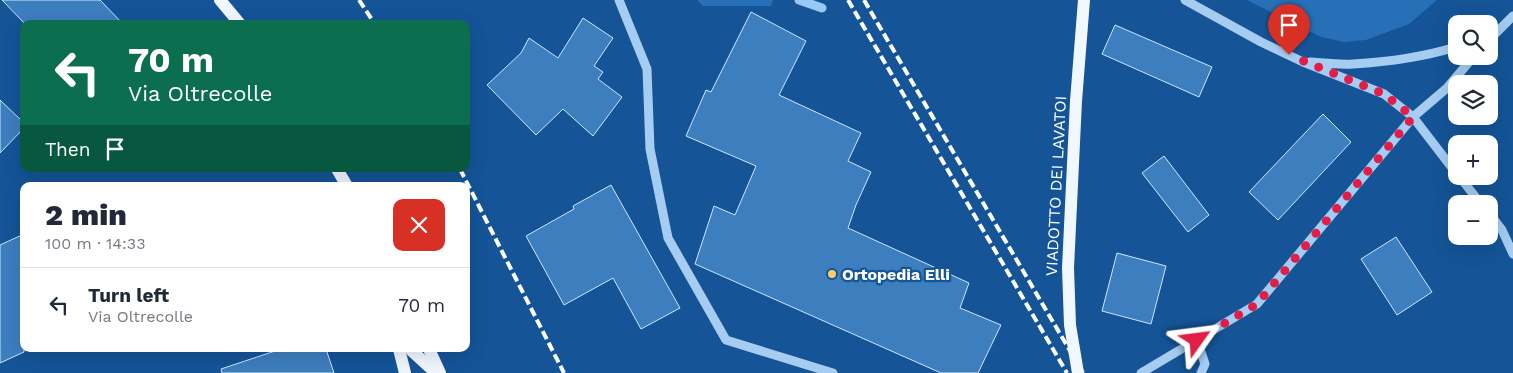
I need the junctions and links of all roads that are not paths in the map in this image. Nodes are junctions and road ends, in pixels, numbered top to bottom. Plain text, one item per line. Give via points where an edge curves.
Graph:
1 (220, 0) edge
2 (618, 0) edge
3 (1084, 0) edge
4 (1185, 0) edge
5 (1513, 16) edge
6 (237, 20) edge
7 (1498, 30) edge
8 (1448, 50) edge
9 (1303, 62) junction
10 (1466, 65) edge
11 (1413, 117) junction
12 (1448, 163) edge
13 (1465, 185) edge
14 (1474, 195) edge
15 (1498, 225) edge
16 (1513, 254) edge
17 (1197, 340) junction
18 (400, 352) edge
19 (412, 352) edge
20 (430, 352) edge
21 (405, 373) edge
22 (436, 373) edge
23 (440, 373) edge
24 (833, 373) edge
25 (1078, 373) edge
26 (1141, 373) edge
27 (1201, 373) edge

1 - 6 main road
2 - 24 street via 647,69 650,149 668,238 726,340
3 - 25 main road, VIADOTTO DEI LAVATOI, bridge via 1068,268 1070,325
4 - 9 street
5 - 7 street
8 - 9 street via 1381,62
9 - 11 street via 1384,94
10 - 11 street via 1447,88
11 - 12 street
11 - 17 street via 1257,304
13 - 14 street
15 - 16 street
17 - 26 street
17 - 27 street via 1205,364
18 - 21 main road
19 - 22 main road
20 - 23 main road

